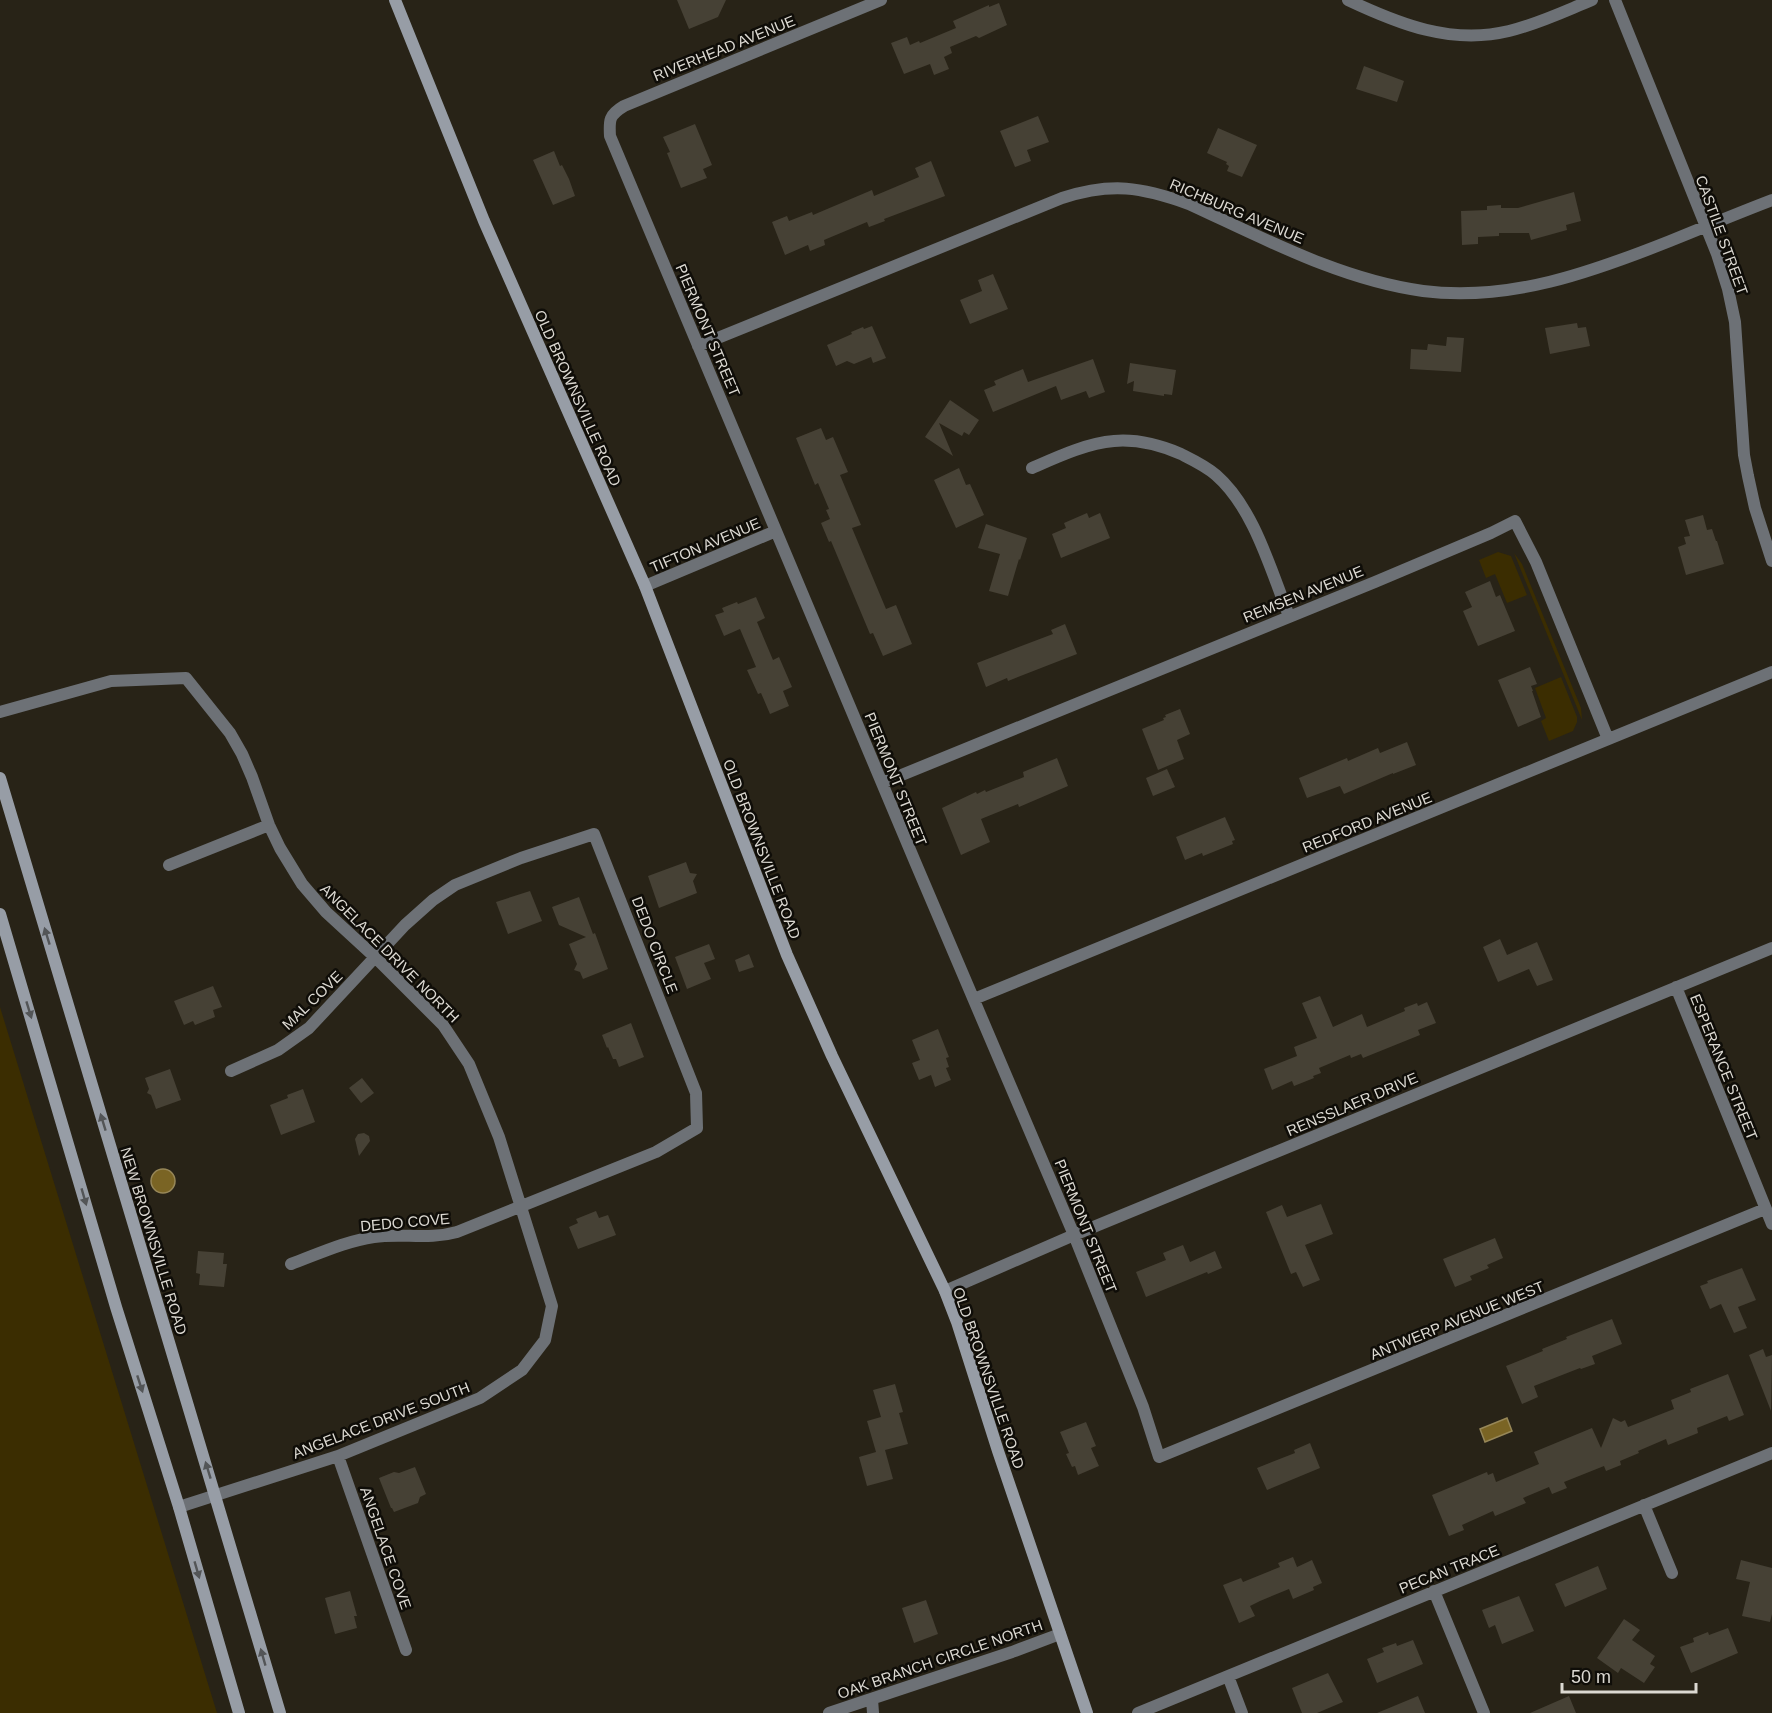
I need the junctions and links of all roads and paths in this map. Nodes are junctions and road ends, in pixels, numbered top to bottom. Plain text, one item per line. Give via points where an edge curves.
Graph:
1 (395, 0) edge
2 (881, 0) edge
3 (1348, 0) edge
4 (1592, 0) edge
5 (1615, 0) edge
6 (614, 112) joint
7 (1772, 200) edge
8 (1706, 226) junction
9 (699, 346) junction
10 (1032, 468) dead end
11 (776, 531) junction
12 (1772, 561) edge
13 (645, 586) junction
14 (1290, 616) junction
15 (1772, 672) edge
16 (0, 712) edge
17 (1608, 740) junction
18 (0, 778) edge
19 (882, 783) junction
20 (269, 825) junction
21 (168, 865) dead end
22 (0, 914) edge
23 (1772, 948) edge
24 (376, 957) junction
25 (1676, 987) junction
26 (974, 999) junction
27 (231, 1071) dead end
28 (520, 1207) junction
29 (1765, 1209) junction
30 (1772, 1224) edge
31 (1074, 1235) junction
32 (291, 1264) dead end
33 (945, 1291) junction
34 (1772, 1453) edge
35 (338, 1456) junction
36 (1159, 1457) joint
37 (216, 1496) junction
38 (1644, 1506) junction
39 (179, 1507) junction
40 (1672, 1573) dead end
41 (1434, 1591) junction
42 (1059, 1634) junction
43 (406, 1650) dead end
44 (1228, 1676) junction
45 (872, 1699) junction
46 (239, 1713) edge
47 (280, 1713) edge
48 (829, 1713) edge
49 (873, 1713) edge
50 (1087, 1713) edge
51 (1138, 1713) edge
52 (1242, 1713) edge
53 (1484, 1713) edge

1 - 13 street, OLD BROWNSVILLE ROAD via 484,221
2 - 6 street, RIVERHEAD AVENUE
3 - 4 street via 1413,27 1470,35 1521,27
5 - 8 street, CASTILE STREET
6 - 9 street, PIERMONT STREET via 610,136
7 - 8 street, RICHBURG AVENUE
8 - 9 street, RICHBURG AVENUE via 1602,268 1553,282 1450,293 1423,291 1354,275 1167,196 1136,188 1108,188 1062,198
8 - 12 street, CASTILE STREET via 1732,304 1744,454 1755,508
9 - 11 street, PIERMONT STREET
10 - 14 street via 1078,449 1113,441 1157,445 1202,465 1216,475 1241,506
11 - 13 street, TIFTON AVENUE
11 - 19 street, PIERMONT STREET
13 - 33 street, OLD BROWNSVILLE ROAD via 787,955
14 - 17 street, REMSEN AVENUE via 1515,521 1536,562
14 - 19 street, REMSEN AVENUE
15 - 17 street, REDFORD AVENUE
16 - 20 street, ANGELACE DRIVE NORTH via 104,682 186,678 242,754
17 - 26 street, REDFORD AVENUE
37 -> 18 street, NEW BROWNSVILLE ROAD
19 - 26 street, PIERMONT STREET
20 - 21 street
20 - 24 street, ANGELACE DRIVE NORTH via 307,890
22 -> 39 street
23 - 25 street, RENSSLAER DRIVE
24 - 27 street, MAL COVE via 294,1040
24 - 28 street, ANGELACE DRIVE NORTH via 443,1024 469,1064 499,1137
24 - 28 street, DEDO CIRCLE via 405,925 455,885 594,834 696,1093 697,1128 656,1152
25 - 29 street, ESPERANCE STREET
25 - 31 street, RENSSLAER DRIVE
26 - 31 street, PIERMONT STREET
28 - 32 street, DEDO COVE via 451,1234 376,1236
28 - 35 street, ANGELACE DRIVE SOUTH via 552,1306 545,1340 522,1370 480,1398
29 - 30 street, ESPERANCE STREET
29 - 36 street, ANTWERP AVENUE WEST
31 - 33 street, RENSSLAER DRIVE
31 - 36 street, PIERMONT STREET
33 - 42 street, OLD BROWNSVILLE ROAD
34 - 38 street, PECAN TRACE
35 - 37 street, ANGELACE DRIVE SOUTH
35 - 43 street, ANGELACE COVE
37 - 39 street, ANGELACE DRIVE SOUTH
47 -> 37 street, NEW BROWNSVILLE ROAD
38 - 40 street
38 - 41 street, PECAN TRACE
39 -> 46 street
41 - 44 street, PECAN TRACE
41 - 53 street
42 - 45 street, OAK BRANCH CIRCLE NORTH
42 - 50 street, OLD BROWNSVILLE ROAD
44 - 51 street, PECAN TRACE
44 - 52 street
45 - 48 street, OAK BRANCH CIRCLE NORTH
45 - 49 street

